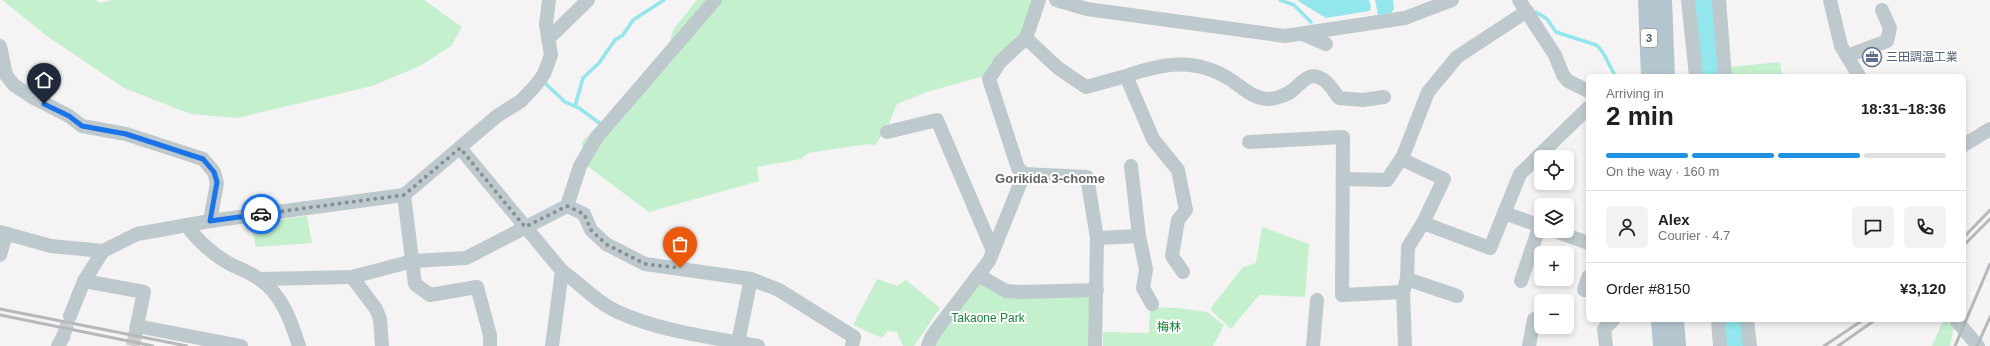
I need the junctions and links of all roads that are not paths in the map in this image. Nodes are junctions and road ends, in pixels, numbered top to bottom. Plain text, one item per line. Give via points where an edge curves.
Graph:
1 (549, 0) edge
2 (588, 0) edge
3 (715, 0) edge
4 (1039, 0) edge
5 (1056, 0) edge
6 (1452, 0) edge
7 (1647, 0) edge
8 (1663, 0) edge
9 (1688, 0) edge
10 (1719, 0) edge
11 (1830, 0) edge
12 (1523, 6) edge
13 (1882, 10) dead end
14 (1303, 34) junction
15 (1026, 38) junction
16 (548, 39) junction
17 (1326, 44) dead end
18 (0, 46) edge
19 (1847, 56) junction
20 (1650, 74) edge
21 (1666, 74) edge
22 (1696, 74) edge
23 (1725, 74) edge
24 (1858, 74) edge
25 (1126, 76) junction
26 (1586, 90) edge
27 (1384, 97) dead end
28 (1586, 110) edge
29 (1990, 129) edge
30 (887, 132) dead end
31 (1249, 142) dead end
32 (1966, 144) edge
33 (460, 148) junction
34 (1401, 159) junction
35 (1131, 166) dead end
36 (1024, 174) junction
37 (1344, 179) junction
38 (404, 195) junction
39 (567, 206) junction
40 (1504, 213) junction
41 (210, 221) junction
42 (1423, 223) junction
43 (1534, 224) edge
44 (186, 225) junction
45 (525, 227) junction
46 (3, 233) edge
47 (1139, 236) junction
48 (1097, 238) junction
49 (1536, 238) edge
50 (1574, 238) edge
51 (1586, 242) edge
52 (103, 251) junction
53 (993, 251) junction
54 (0, 255) edge
55 (413, 261) junction
56 (562, 271) junction
57 (1183, 272) dead end
58 (978, 275) junction
59 (352, 277) junction
60 (260, 279) junction
61 (751, 279) junction
62 (1407, 279) junction
63 (84, 281) junction
64 (1521, 281) dead end
65 (1097, 290) junction
66 (1403, 292) junction
67 (1457, 296) dead end
68 (1317, 300) dead end
69 (1152, 304) dead end
70 (70, 316) tunnel mouth
71 (1534, 319) dead end
72 (1611, 322) edge
73 (1660, 322) edge
74 (1675, 322) edge
75 (1718, 322) edge
76 (1747, 322) edge
77 (1958, 322) edge
78 (692, 340) edge
79 (738, 342) junction
80 (242, 346) edge
81 (299, 346) edge
82 (382, 346) edge
83 (490, 346) edge
84 (552, 346) edge
85 (758, 346) edge
86 (852, 346) edge
87 (928, 346) edge
88 (1095, 346) edge
89 (1312, 346) edge
90 (1404, 346) edge
91 (1529, 346) edge
92 (1606, 346) edge
93 (1662, 346) edge
94 (1677, 346) edge
95 (1720, 346) edge
96 (1750, 346) edge
97 (1978, 346) edge

1 - 16 street via 546,24
2 - 16 street
3 - 39 street via 598,138 580,166
4 - 15 street
5 - 14 street via 1087,9 1172,22 1285,36
6 - 14 street via 1405,18
7 - 20 main road, 3
8 - 21 main road, 3
9 - 22 street
10 - 23 street
11 - 19 street via 1841,46
12 - 26 street via 1555,55 1563,75 1568,81
12 - 34 street via 1457,57 1428,92
13 - 19 street via 1890,28 1887,41
14 - 17 street
15 - 25 street via 1058,68 1086,86
15 - 36 street via 1000,62 989,79 1018,168
16 - 33 street via 551,55 544,74 536,85 521,101 497,116
18 - 41 street via 6,74 14,86 69,116 82,126 126,134 203,159 214,172 217,182
19 - 24 street
25 - 27 street via 1156,66 1186,64 1204,66 1217,71 1255,96 1269,99 1284,96 1299,82 1316,77 1324,80 1340,98 1363,100
25 - 57 street via 1153,139 1178,170 1186,210 1178,220 1172,256
28 - 40 street via 1520,174
29 - 32 street
30 - 53 street via 937,120
31 - 37 street via 1343,137
33 - 38 street
33 - 45 street
34 - 37 street via 1387,180
34 - 42 street via 1444,179
35 - 47 street
36 - 48 street via 1087,178
36 - 53 street
37 - 66 street via 1342,295
38 - 41 street
38 - 55 street
39 - 45 street
39 - 61 street via 584,214 591,230 606,244 645,264
40 - 42 street via 1490,248
40 - 43 street
41 - 44 street
42 - 62 street via 1408,247
44 - 52 street via 137,234
44 - 60 street via 198,241 214,254
45 - 55 street via 466,258
45 - 56 street
46 - 52 street via 51,246
46 - 54 street
47 - 48 street
47 - 69 street via 1146,268 1143,288
48 - 65 street
49 - 64 street
50 - 51 street
52 - 63 street
53 - 58 street
55 - 59 street
55 - 83 street via 415,284 430,295 477,287 490,335
56 - 78 street via 596,299 618,312
56 - 84 street
58 - 65 street via 1006,291
58 - 87 street via 931,338
59 - 60 street
59 - 82 street via 376,309 380,319
60 - 81 street via 277,296 288,314
61 - 79 street
61 - 86 street via 779,290 854,337
62 - 66 street
62 - 67 street
63 - 70 street
63 - 80 street via 144,292 136,328
65 - 88 street
66 - 90 street
68 - 89 street
71 - 91 street
72 - 92 street via 1604,330
73 - 93 main road
74 - 94 main road
75 - 95 street
76 - 96 street
77 - 97 street
78 - 79 street
79 - 85 street

